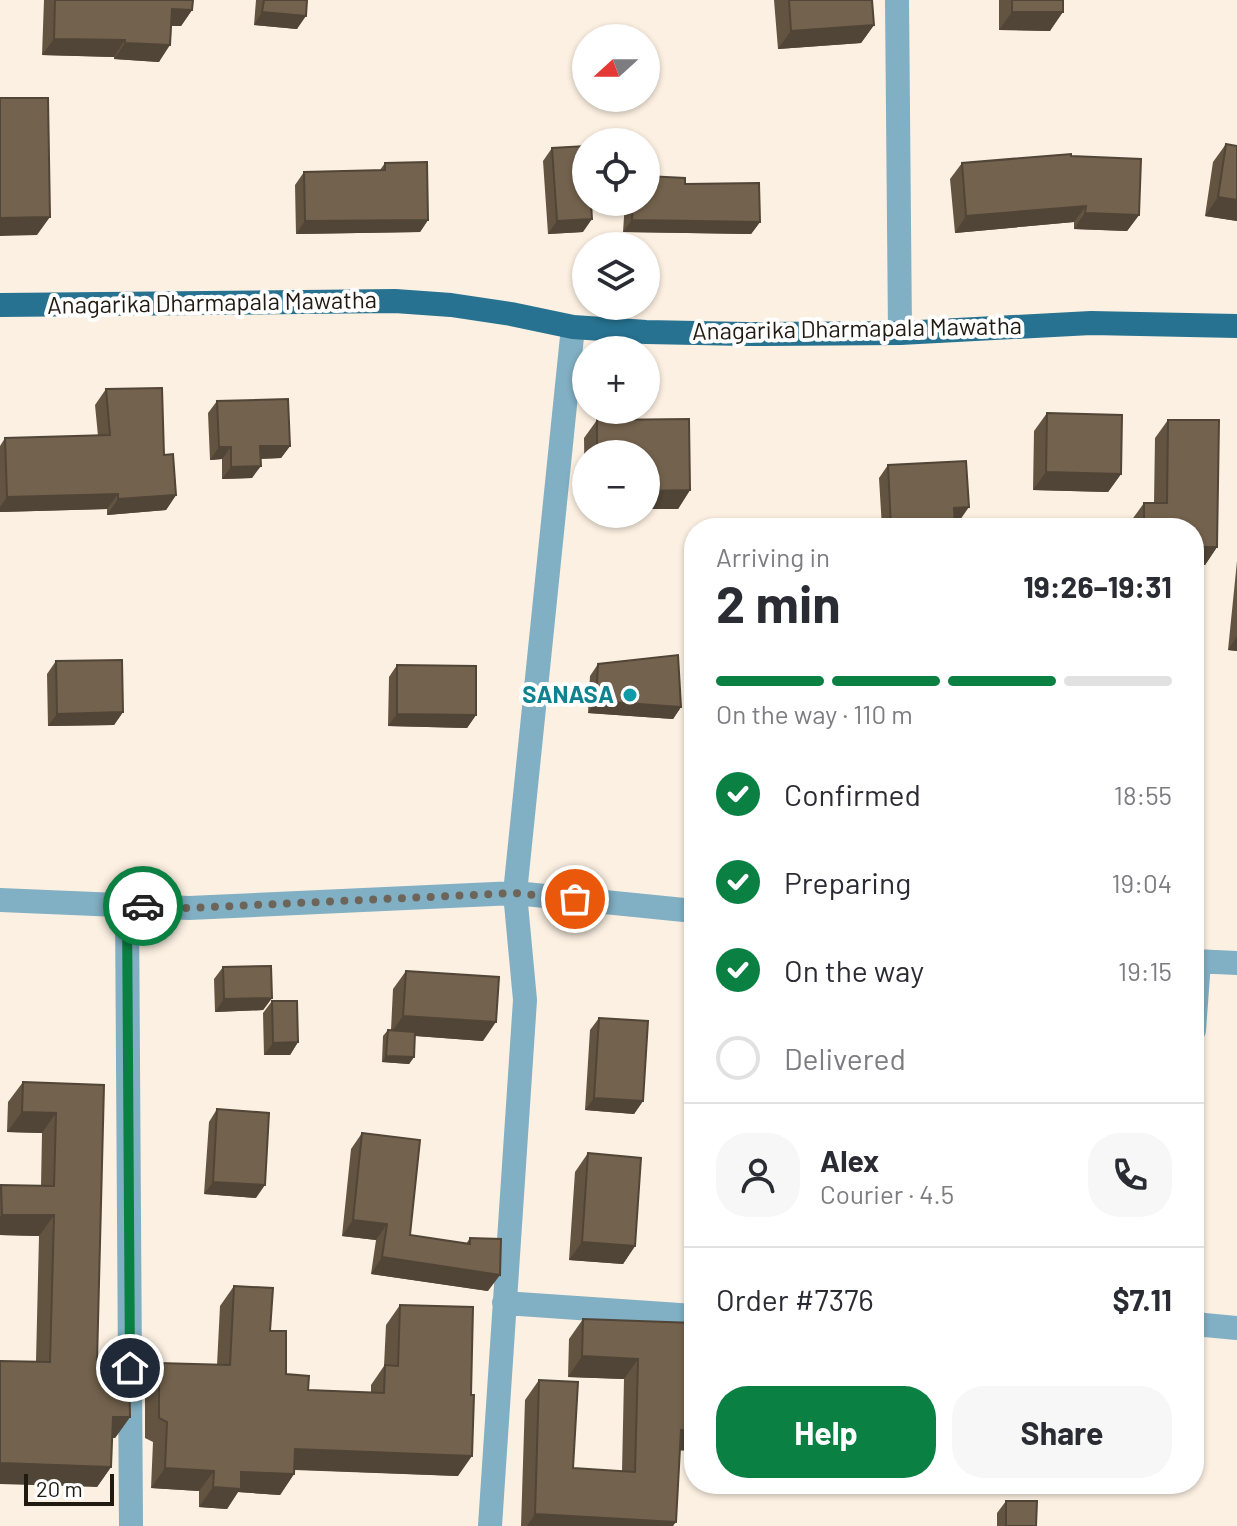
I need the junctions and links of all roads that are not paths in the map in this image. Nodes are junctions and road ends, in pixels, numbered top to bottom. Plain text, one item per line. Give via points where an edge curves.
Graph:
1 (897, 0) edge
2 (0, 305) edge
3 (1237, 326) edge
4 (573, 327) junction
5 (900, 333) junction
6 (515, 893) junction
7 (0, 900) edge
8 (127, 906) junction
9 (684, 910) edge
10 (1204, 962) edge
11 (1237, 963) edge
12 (504, 1303) junction
13 (684, 1315) edge
14 (1204, 1325) edge
15 (1237, 1328) edge
16 (131, 1526) edge
17 (490, 1526) edge

1 - 5 street
2 - 4 main road, Anagarika Dharmapala Mawatha via 395,301 466,307
3 - 5 main road, Anagarika Dharmapala Mawatha via 1091,323
4 - 5 main road, Anagarika Dharmapala Mawatha
4 - 6 street
6 - 8 street via 189,908
6 - 9 street
6 - 12 street via 525,1000
7 - 8 street
8 - 16 street
10 - 11 street
12 - 13 street
12 - 17 street
14 - 15 street

